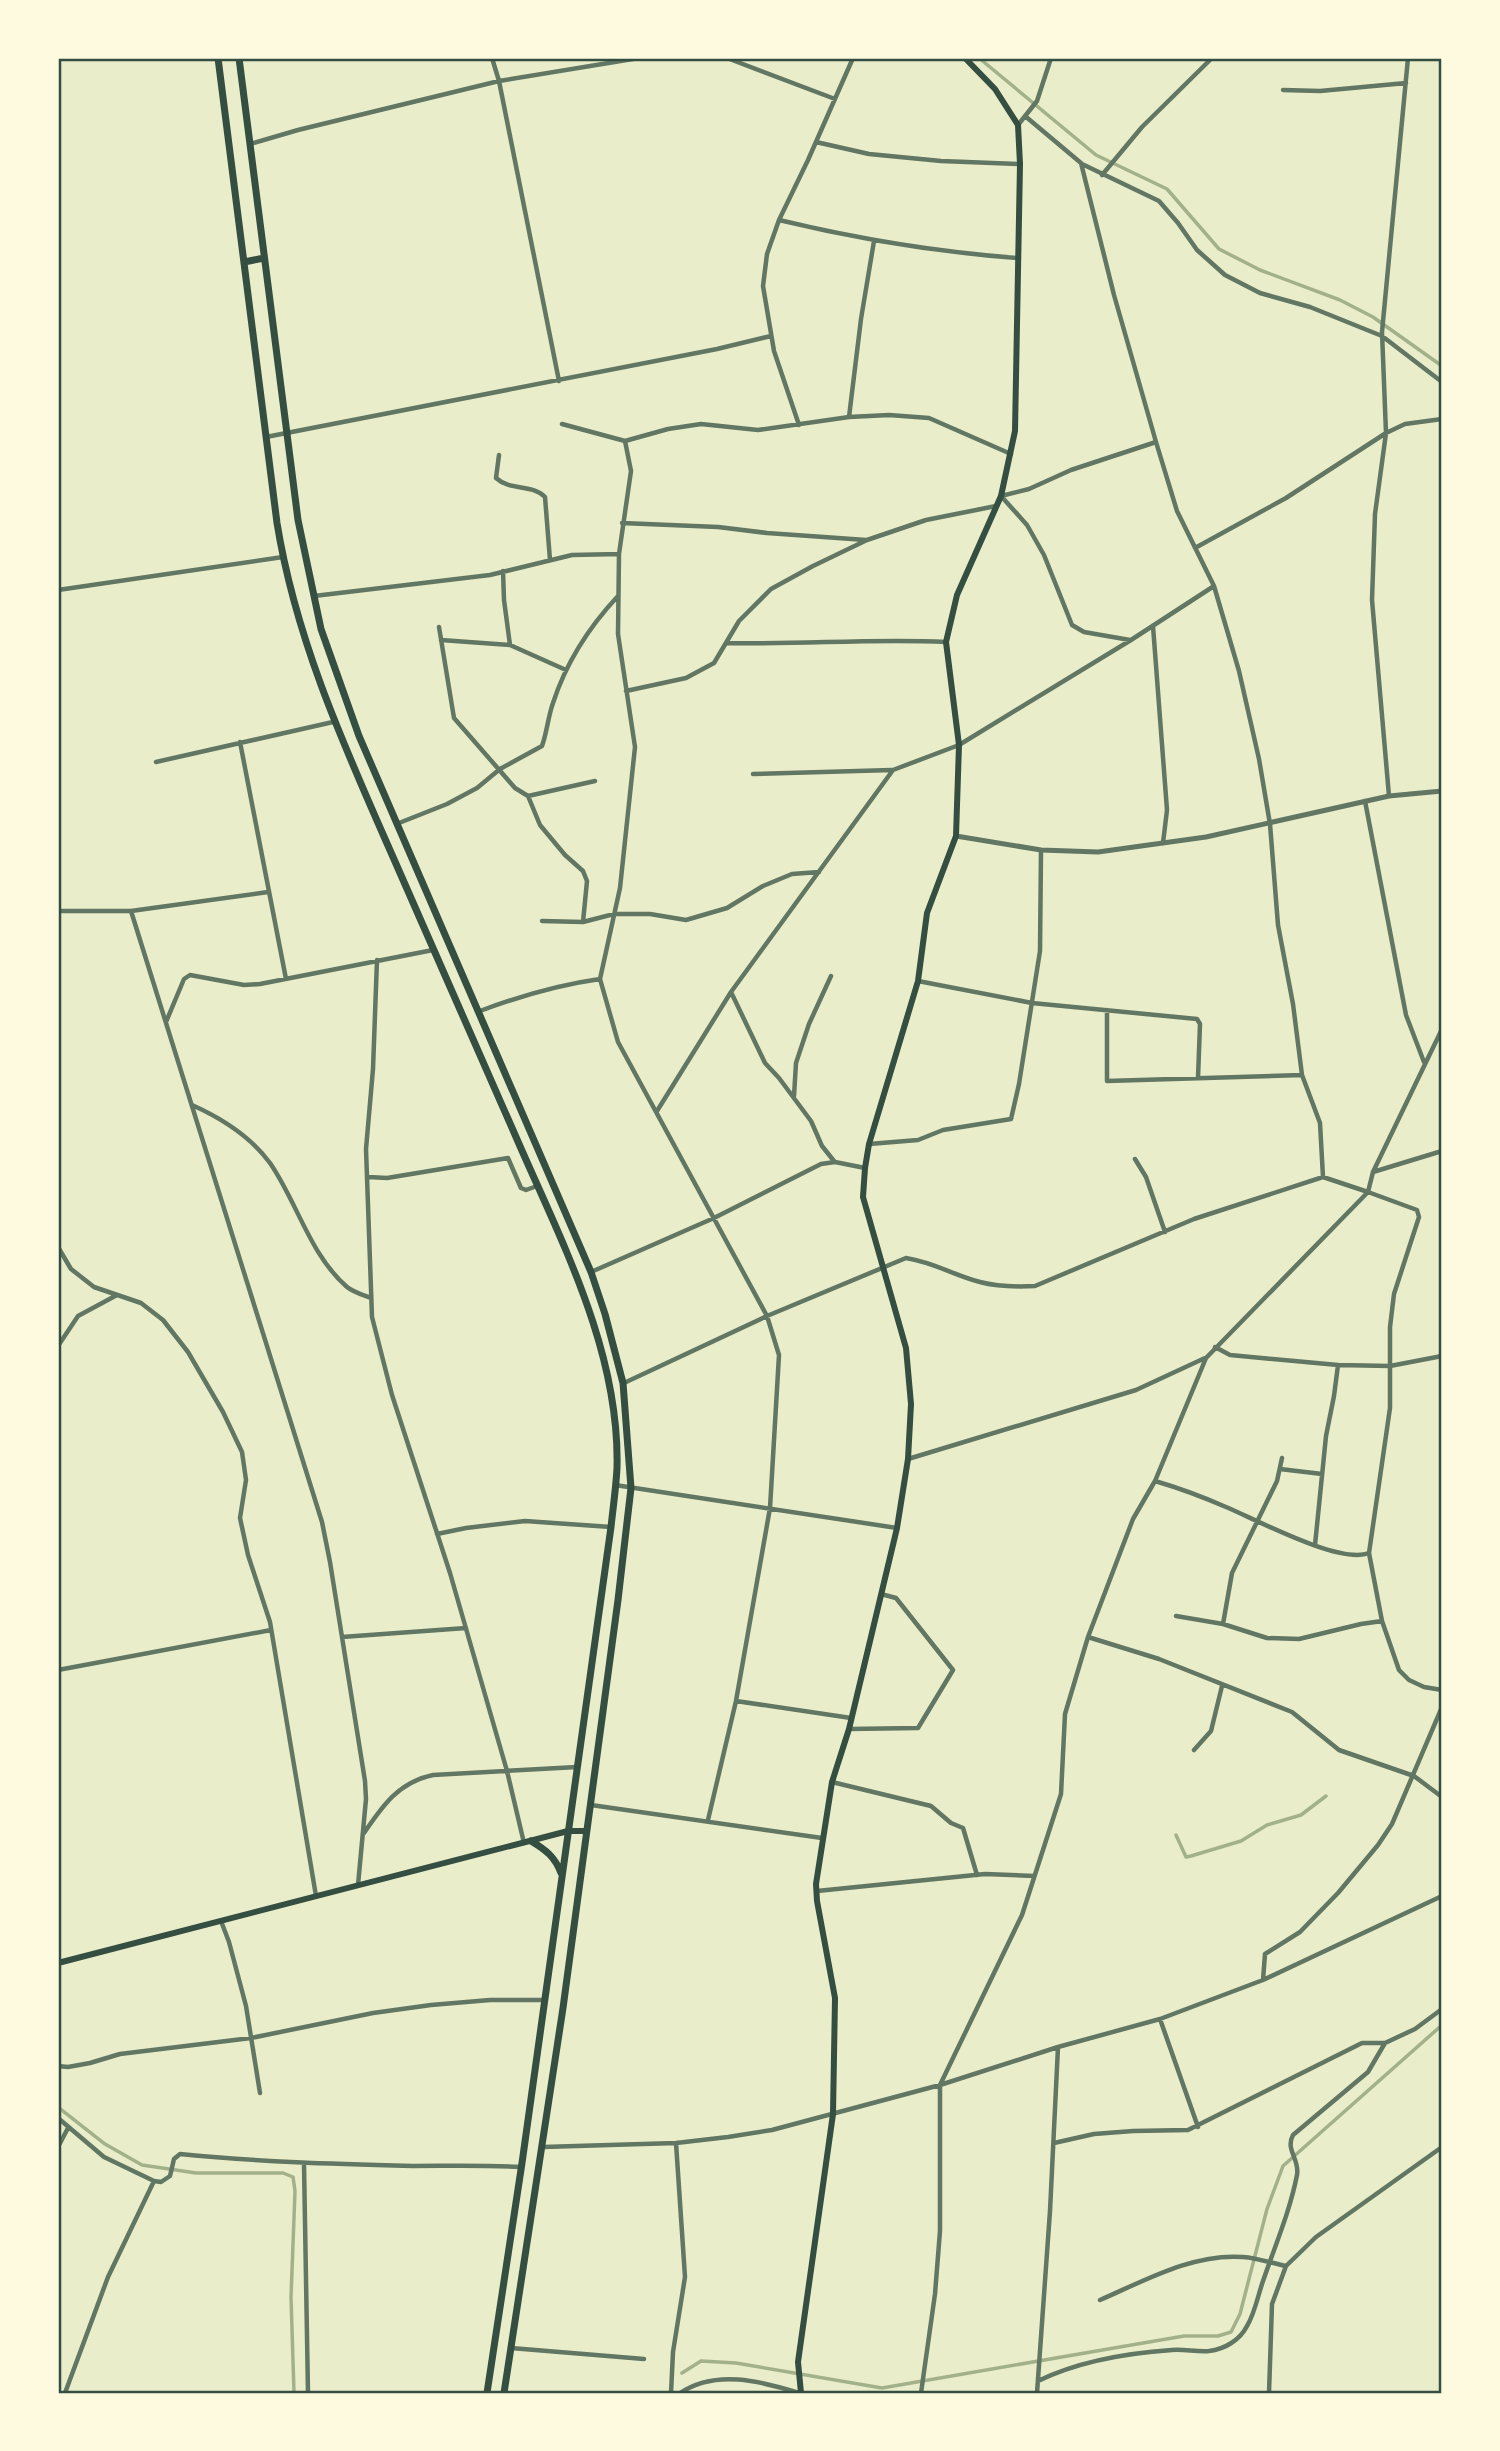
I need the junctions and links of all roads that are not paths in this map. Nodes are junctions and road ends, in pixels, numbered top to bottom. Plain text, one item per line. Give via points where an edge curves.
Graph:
1 (218, 58) edge
2 (239, 58) edge
3 (492, 58) edge
4 (639, 58) edge
5 (727, 58) edge
6 (853, 58) edge
7 (965, 58) edge
8 (1051, 58) edge
9 (1212, 58) edge
10 (1408, 58) edge
11 (499, 81) junction
12 (1406, 83) junction
13 (1283, 90) dead end
14 (835, 99) junction
15 (1026, 116) junction
16 (1018, 125) junction
17 (816, 142) junction
18 (250, 144) junction
19 (1081, 163) junction
20 (1020, 164) junction
21 (1104, 172) junction
22 (779, 220) junction
23 (874, 241) junction
24 (264, 258) junction
25 (1017, 258) junction
26 (244, 262) junction
27 (1382, 334) junction
28 (771, 335) junction
29 (559, 381) junction
30 (1442, 382) edge
31 (849, 417) junction
32 (1442, 419) edge
33 (562, 424) dead end
34 (799, 425) junction
35 (287, 433) junction
36 (1386, 433) junction
37 (266, 437) junction
38 (625, 441) junction
39 (1156, 442) junction
40 (499, 455) dead end
41 (1011, 455) junction
42 (1001, 496) junction
43 (996, 506) junction
44 (622, 523) junction
45 (867, 540) junction
46 (1195, 548) junction
47 (619, 554) junction
48 (283, 556) junction
49 (550, 560) junction
50 (503, 572) junction
51 (1214, 586) junction
52 (58, 590) edge
53 (314, 596) junction
54 (618, 596) junction
55 (1153, 626) junction
56 (439, 627) dead end
57 (440, 640) junction
58 (1131, 640) junction
59 (946, 642) junction
60 (726, 643) junction
61 (510, 645) junction
62 (566, 670) junction
63 (626, 691) junction
64 (333, 722) junction
65 (240, 742) junction
66 (959, 744) junction
67 (156, 762) dead end
68 (500, 769) junction
69 (893, 770) junction
70 (753, 774) dead end
71 (595, 781) dead end
72 (1442, 792) edge
73 (528, 796) junction
74 (1389, 796) junction
75 (1365, 801) junction
76 (399, 823) junction
77 (1270, 824) junction
78 (956, 836) junction
79 (1163, 843) junction
80 (1041, 850) junction
81 (819, 872) junction
82 (268, 891) junction
83 (58, 911) edge
84 (131, 911) junction
85 (614, 914) junction
86 (542, 921) dead end
87 (583, 922) junction
88 (434, 950) junction
89 (377, 960) junction
90 (831, 976) dead end
91 (285, 979) junction
92 (600, 979) junction
93 (918, 981) junction
94 (731, 992) junction
95 (1031, 1003) junction
96 (1108, 1010) junction
97 (480, 1011) junction
98 (166, 1022) junction
99 (1442, 1029) edge
100 (1424, 1063) junction
101 (1301, 1075) junction
102 (1198, 1078) junction
103 (793, 1097) junction
104 (192, 1105) junction
105 (656, 1112) junction
106 (869, 1144) junction
107 (1442, 1151) edge
108 (1135, 1159) dead end
109 (835, 1162) junction
110 (864, 1168) junction
111 (1373, 1172) junction
112 (368, 1177) junction
113 (1323, 1177) junction
114 (537, 1186) junction
115 (1367, 1192) junction
116 (714, 1218) junction
117 (1165, 1231) junction
118 (58, 1247) edge
119 (882, 1268) junction
120 (591, 1272) junction
121 (118, 1295) junction
122 (372, 1298) junction
123 (767, 1316) junction
124 (58, 1346) edge
125 (1215, 1347) junction
126 (1442, 1356) edge
127 (1206, 1358) junction
128 (1338, 1365) junction
129 (1390, 1366) junction
130 (623, 1384) junction
131 (1282, 1458) dead end
132 (908, 1459) junction
133 (1280, 1469) junction
134 (1322, 1474) junction
135 (1155, 1481) junction
136 (615, 1485) junction
137 (631, 1488) junction
138 (770, 1508) junction
139 (1258, 1522) junction
140 (611, 1527) junction
141 (897, 1528) junction
142 (437, 1534) junction
143 (1315, 1545) junction
144 (1369, 1553) junction
145 (880, 1594) junction
146 (1176, 1616) dead end
147 (1382, 1621) junction
148 (1223, 1624) junction
149 (466, 1629) junction
150 (271, 1630) junction
151 (342, 1637) junction
152 (1088, 1637) junction
153 (58, 1670) edge
154 (1222, 1686) junction
155 (1442, 1689) edge
156 (736, 1701) junction
157 (1442, 1707) edge
158 (851, 1718) junction
159 (849, 1729) junction
160 (1194, 1750) dead end
161 (577, 1768) junction
162 (507, 1771) junction
163 (1413, 1776) junction
164 (832, 1782) junction
165 (1442, 1797) edge
166 (590, 1805) junction
167 (708, 1820) junction
168 (568, 1830) junction
169 (586, 1831) junction
170 (363, 1835) junction
171 (822, 1838) junction
172 (527, 1842) junction
173 (562, 1875) junction
174 (977, 1875) junction
175 (1034, 1876) junction
176 (358, 1885) junction
177 (817, 1891) junction
178 (316, 1896) junction
179 (1442, 1896) edge
180 (221, 1921) junction
181 (58, 1963) edge
182 (1263, 1980) junction
183 (545, 2000) junction
184 (1442, 2009) edge
185 (1160, 2019) junction
186 (250, 2038) junction
187 (1385, 2043) junction
188 (1059, 2047) junction
189 (58, 2066) edge
190 (940, 2085) junction
191 (260, 2093) dead end
192 (833, 2114) junction
193 (58, 2118) edge
194 (1198, 2127) junction
195 (68, 2128) junction
196 (676, 2143) junction
197 (1054, 2143) junction
198 (58, 2147) edge
199 (543, 2147) junction
200 (1442, 2147) edge
201 (304, 2164) junction
202 (522, 2168) junction
203 (154, 2181) junction
204 (1270, 2262) junction
205 (1286, 2266) junction
206 (1100, 2300) dead end
207 (511, 2348) junction
208 (644, 2359) dead end
209 (1038, 2381) junction
210 (921, 2392) edge
211 (65, 2393) edge
212 (308, 2393) edge
213 (487, 2393) edge
214 (504, 2393) edge
215 (671, 2393) edge
216 (680, 2393) edge
217 (800, 2393) edge
218 (1037, 2393) edge
219 (1269, 2393) edge

1 - 26 main road
2 - 18 main road
3 - 11 street
4 - 11 street
5 - 14 street
6 - 14 street
7 - 16 main road via 995,89
8 - 15 street via 1037,101
9 - 21 street
10 - 12 street
11 - 18 street
11 - 29 street
12 - 13 street
12 - 27 street
14 - 17 street
15 - 16 street
15 - 19 street
16 - 20 main road
17 - 20 street via 869,154
17 - 22 street
18 - 24 main road
19 - 21 street
19 - 39 street
20 - 25 main road
21 - 27 street via 1159,201 1197,250 1224,275 1260,293
22 - 23 street
22 - 28 street via 767,254 763,286
23 - 25 street
23 - 31 street
24 - 26 main road
24 - 35 main road
25 - 41 main road
26 - 37 main road
27 - 30 street
27 - 36 street
28 - 29 street
28 - 34 street
29 - 35 street
31 - 34 street
31 - 41 street via 929,418
32 - 36 street via 1405,424
33 - 38 street
34 - 38 street via 758,430 701,424
35 - 37 street
35 - 53 main road via 303,552
36 - 46 street via 1286,498
36 - 74 street via 1372,600
37 - 48 main road
38 - 44 street via 631,471
39 - 42 street
39 - 46 street via 1177,511
40 - 49 street via 499,481 545,497
41 - 42 main road
42 - 43 main road
42 - 58 street via 1027,525 1044,555 1072,625 1084,632
43 - 45 street via 926,520
43 - 59 main road via 957,595
44 - 45 street
44 - 47 street
45 - 60 street via 771,589 739,621
46 - 51 street
47 - 49 street
47 - 54 street
48 - 52 street
48 - 64 main road via 302,633
49 - 50 street
50 - 53 street
50 - 61 street
51 - 55 street
51 - 77 street via 1239,671
53 - 76 main road via 359,736
54 - 62 street via 582,640
54 - 63 street
55 - 58 street
55 - 79 street via 1167,810
56 - 57 street
57 - 61 street
57 - 68 street via 454,718
58 - 66 street
59 - 60 street
59 - 66 main road
60 - 63 street via 714,663 686,677
61 - 62 street
62 - 68 street via 542,746
63 - 85 street via 635,747
64 - 65 street
64 - 88 main road
65 - 67 street
65 - 82 street
66 - 69 street
66 - 78 main road
68 - 73 street
68 - 76 street via 477,788
69 - 70 street
69 - 81 street
71 - 73 street
72 - 74 street
73 - 87 street via 540,825 583,871 587,881
74 - 75 street
75 - 77 street
75 - 100 street via 1406,1015
76 - 97 main road
77 - 79 street
77 - 101 street via 1278,925
78 - 80 street
78 - 93 main road via 927,913
79 - 80 street via 1098,852
80 - 95 street via 1040,951
81 - 85 street via 792,874 727,908 686,920
81 - 94 street
82 - 84 street
82 - 91 street
83 - 84 street
84 - 98 street
85 - 87 street
85 - 92 street
86 - 87 street
88 - 89 street
88 - 114 main road
89 - 91 street
89 - 112 street
90 - 103 street via 808,1024 796,1063
91 - 98 street via 244,985 190,975 184,979
92 - 97 street via 524,994
92 - 105 street via 618,1042
93 - 95 street
93 - 106 main road
94 - 103 street via 765,1063
94 - 105 street
95 - 96 street
95 - 106 street via 1011,1119 943,1130 918,1140
96 - 102 street via 1197,1019
96 - 102 street via 1107,1081
97 - 120 main road
98 - 104 street
99 - 100 street
100 - 111 street
101 - 102 street
101 - 113 street via 1320,1123
103 - 109 street
104 - 122 street via 217,1116 268,1160 328,1264 348,1288
104 - 151 street via 322,1522
105 - 116 street
106 - 110 main road
107 - 111 street
108 - 117 street
109 - 110 street
109 - 116 street via 821,1164
110 - 119 main road via 863,1197
111 - 115 street
112 - 114 street via 387,1178 508,1158 522,1188
112 - 122 street
113 - 115 street
113 - 117 street
114 - 136 main road via 601,1353 614,1425
115 - 125 street
115 - 129 street via 1418,1214 1394,1294
116 - 120 street
116 - 123 street
117 - 119 street via 1035,1286 1011,1288 979,1282 930,1262 906,1258
118 - 121 street via 71,1269 94,1287
119 - 123 street
119 - 132 main road via 906,1348 911,1404
120 - 130 main road
121 - 124 street via 78,1316
121 - 150 street via 141,1303 163,1320 188,1352 242,1452 246,1480 240,1518
122 - 142 street via 379,1350
123 - 130 street
123 - 138 street via 779,1355
125 - 127 street
125 - 128 street via 1230,1355
126 - 129 street
127 - 132 street via 1136,1390
127 - 135 street
128 - 129 street
128 - 134 street
129 - 144 street via 1390,1408
130 - 137 main road
131 - 133 street
132 - 141 main road
133 - 134 street
133 - 139 street
134 - 143 street
135 - 139 street
135 - 152 street via 1133,1519
136 - 137 street
136 - 140 main road
137 - 138 street
137 - 166 main road
138 - 141 street
138 - 156 street
139 - 143 street
139 - 148 street via 1232,1573
140 - 142 street via 525,1521
140 - 161 main road
141 - 145 main road
142 - 149 street
143 - 144 street via 1357,1555
144 - 147 street
145 - 158 main road
145 - 159 street via 896,1598 953,1670 918,1728
146 - 148 street
147 - 148 street via 1299,1639 1267,1638
147 - 155 street via 1399,1670 1424,1686
149 - 151 street
149 - 162 street
150 - 153 street
150 - 178 street
151 - 170 street via 365,1781
152 - 154 street via 1159,1659
152 - 175 street via 1065,1714 1061,1794
154 - 160 street via 1211,1731
154 - 163 street via 1292,1712 1339,1750
156 - 158 street
156 - 167 street
157 - 163 street
158 - 159 main road
159 - 164 main road
161 - 162 street
161 - 168 main road
162 - 170 street via 418,1778 387,1800
162 - 172 street
163 - 165 street
163 - 182 street via 1378,1845 1300,1932 1265,1954
164 - 171 main road
164 - 174 street via 931,1806 963,1828
166 - 167 street
166 - 169 main road
167 - 171 street
168 - 169 main road
168 - 172 main road
168 - 173 main road
169 - 199 main road
170 - 176 street
171 - 177 main road
172 - 173 main road via 549,1853
172 - 176 main road
173 - 183 main road
174 - 175 street
174 - 177 street
175 - 190 street via 1022,1915
176 - 178 main road
177 - 192 main road via 835,1998
178 - 180 main road
179 - 182 street
180 - 181 main road
180 - 186 street via 243,1994
182 - 185 street
183 - 186 street via 431,2005
183 - 202 main road
184 - 187 street
185 - 188 street
185 - 194 street
186 - 189 street
186 - 191 street
187 - 194 street via 1362,2043
187 - 204 street via 1368,2072 1293,2135 1289,2146 1298,2164
188 - 190 street
188 - 197 street
190 - 192 street
190 - 210 street via 940,2231
192 - 196 street via 772,2130
192 - 217 main road via 798,2362
193 - 195 street
194 - 197 street via 1094,2134
195 - 198 street
195 - 203 street via 104,2157
196 - 199 street
196 - 215 street via 685,2277
197 - 209 street
199 - 207 main road
200 - 205 street via 1316,2237
201 - 202 street
201 - 203 street via 180,2154 170,2176
201 - 212 street
202 - 213 main road
203 - 211 street via 108,2277
204 - 205 street
204 - 206 street via 1242,2257 1185,2265
204 - 209 street via 1247,2327 1233,2343 1210,2351 1171,2350 1120,2358 1061,2370
205 - 219 street via 1272,2304
207 - 208 street
207 - 214 main road
209 - 218 street
216 - 217 street via 714,2379 763,2382

